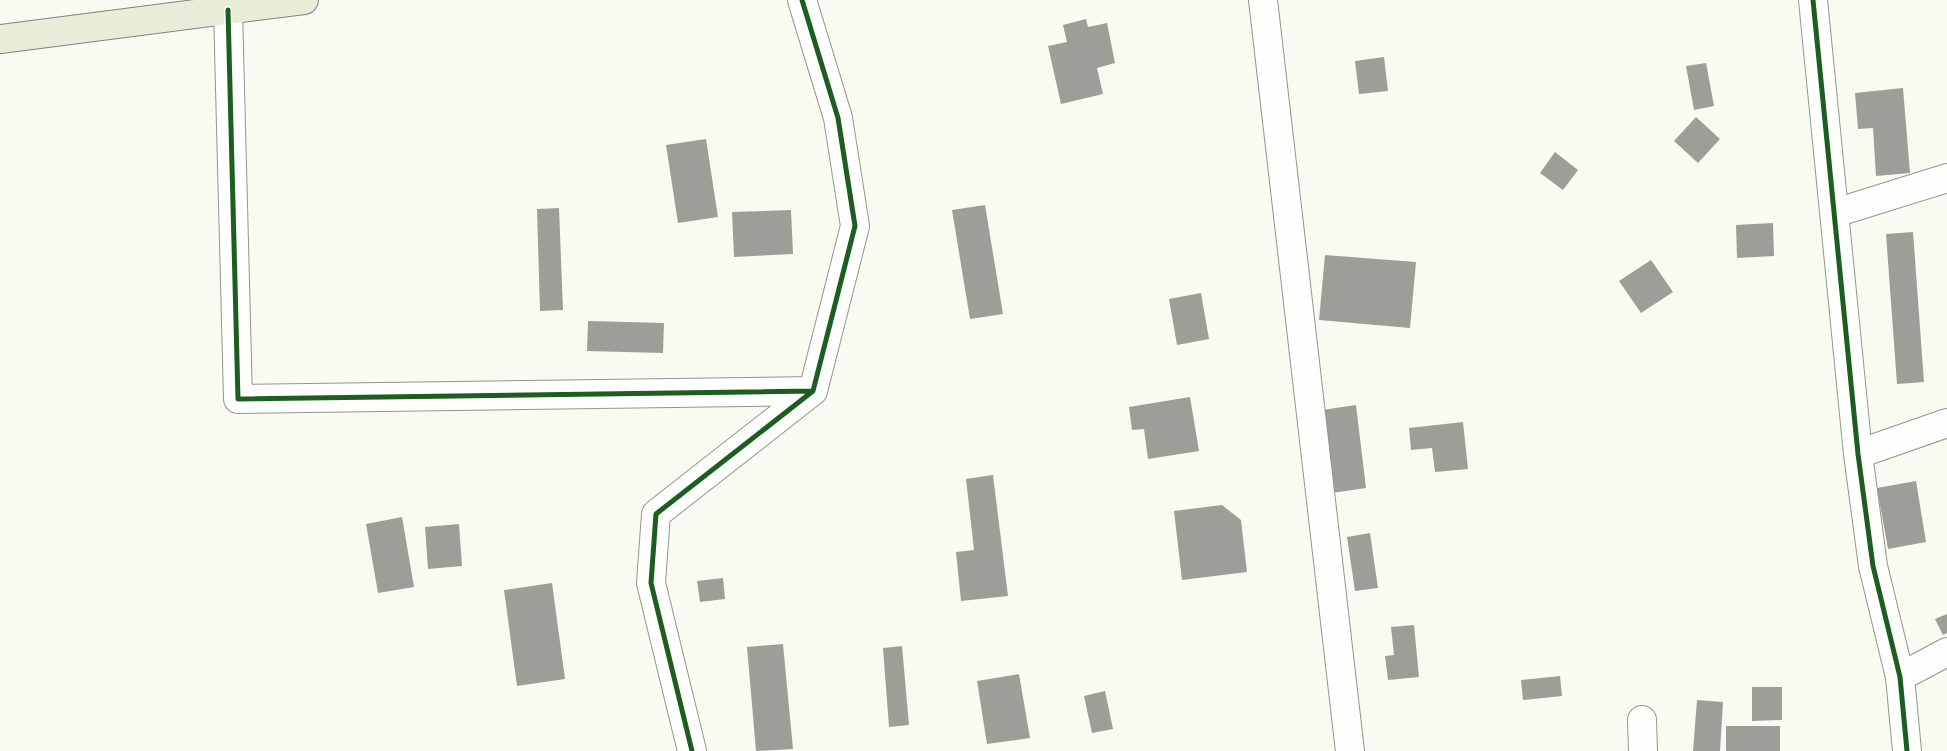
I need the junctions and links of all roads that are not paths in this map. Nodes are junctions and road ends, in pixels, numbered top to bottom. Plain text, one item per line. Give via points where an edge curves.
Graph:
1 (304, 0) edge
2 (802, 0) edge
3 (1263, 0) edge
4 (1813, 0) edge
5 (228, 10) junction
6 (0, 39) edge
7 (1947, 178) edge
8 (1835, 213) junction
9 (813, 391) junction
10 (1947, 423) edge
11 (1858, 454) junction
12 (1947, 652) edge
13 (1900, 677) junction
14 (1642, 720) dead end
15 (692, 751) edge
16 (1350, 751) edge
17 (1643, 751) edge
18 (1907, 751) edge

1 - 5 main road
2 - 9 street via 838,118 855,226
3 - 16 street
4 - 8 street
5 - 6 main road
5 - 9 street via 238,399
7 - 8 street
8 - 11 street
9 - 15 street via 656,514 650,583
10 - 11 street
11 - 13 street via 1873,566
12 - 13 street
13 - 18 street
14 - 17 street

